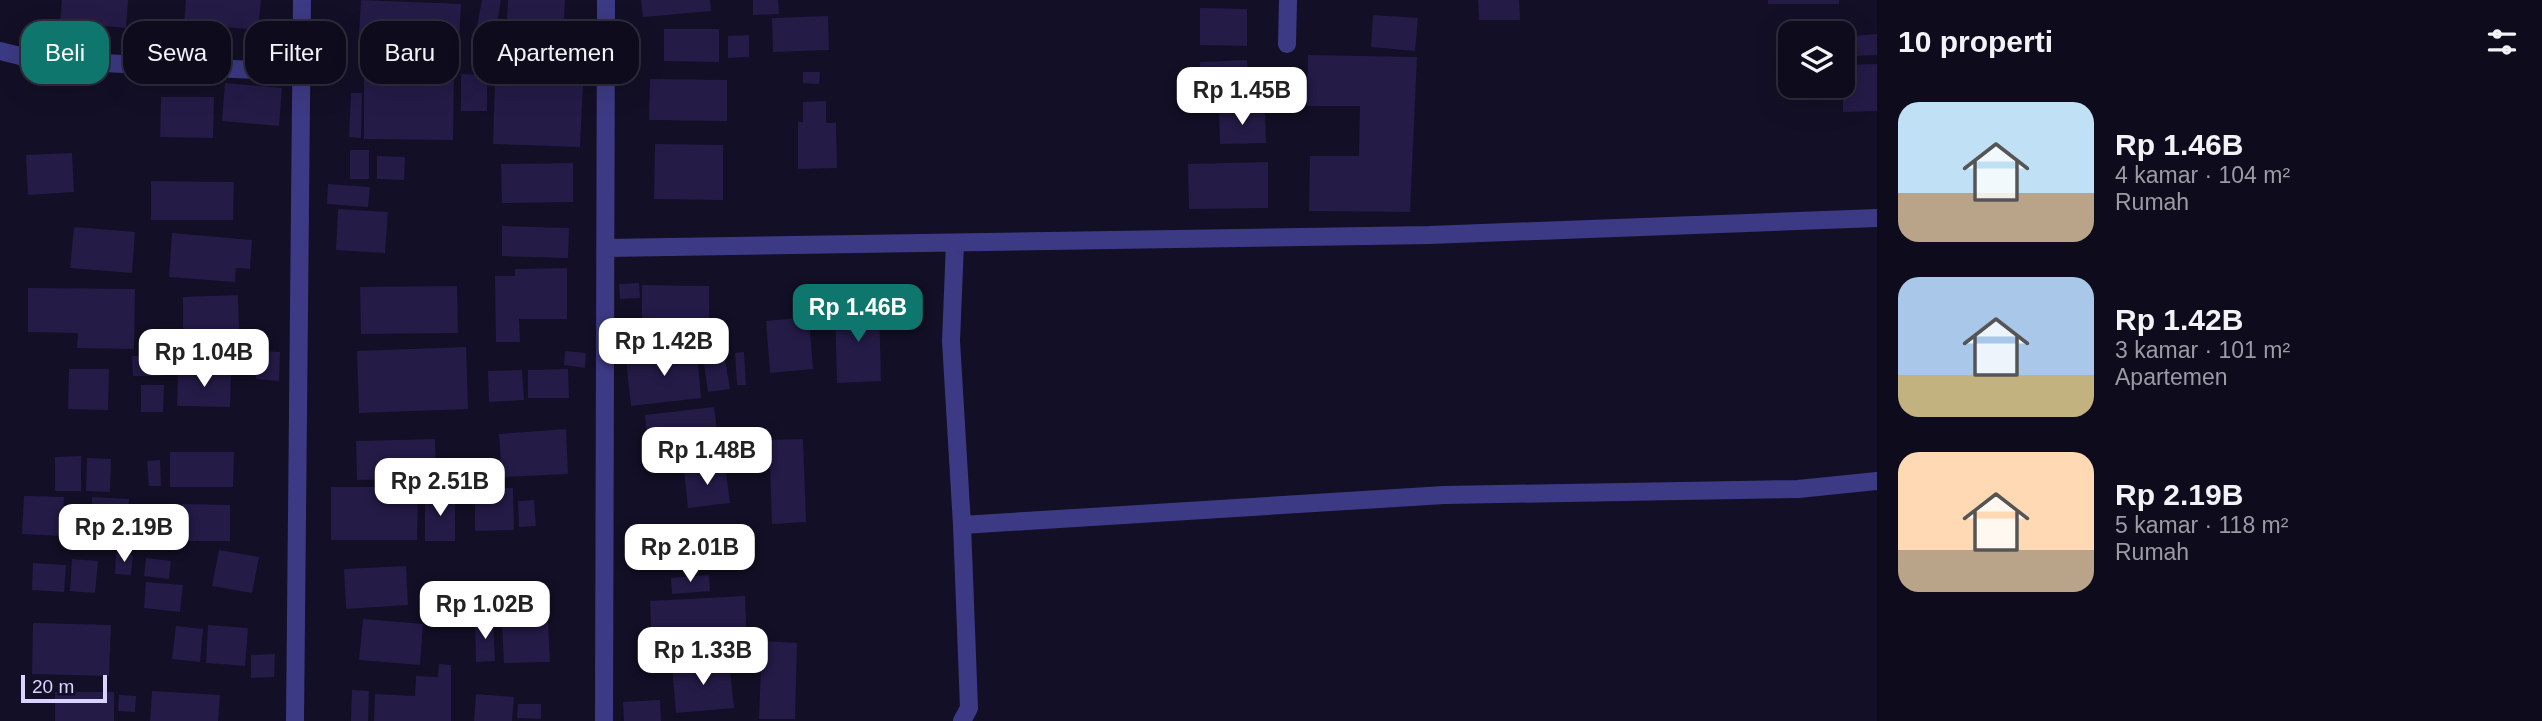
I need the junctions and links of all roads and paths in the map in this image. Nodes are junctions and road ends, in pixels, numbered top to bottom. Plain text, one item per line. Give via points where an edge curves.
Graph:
1 (303, 0) edge
2 (607, 0) edge
3 (1288, 0) edge
4 (303, 21) edge
5 (1287, 44) dead end
6 (0, 51) edge
7 (245, 69) edge
8 (302, 84) edge
9 (1877, 218) edge
10 (955, 243) junction
11 (606, 248) junction
12 (1877, 481) edge
13 (962, 525) junction
14 (295, 721) edge
15 (604, 721) edge
16 (962, 721) edge

1 - 4 street
2 - 11 street
3 - 5 street
6 - 7 street via 36,60
8 - 14 street
9 - 10 street via 1430,235
10 - 11 street
10 - 13 street via 951,341
11 - 15 street
12 - 13 street via 1798,489 1444,495
13 - 16 street via 969,708

